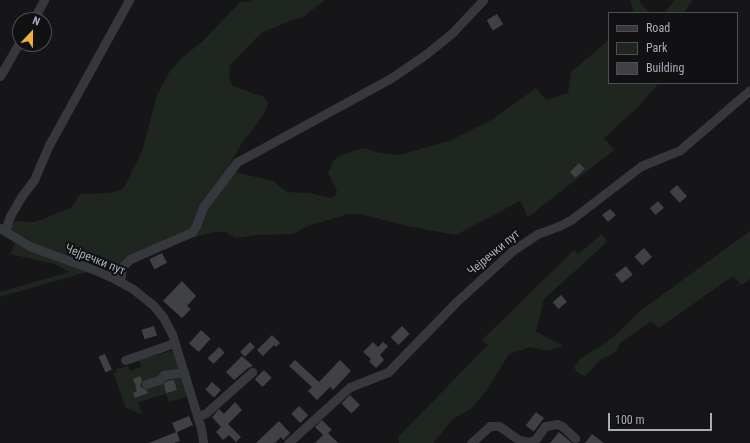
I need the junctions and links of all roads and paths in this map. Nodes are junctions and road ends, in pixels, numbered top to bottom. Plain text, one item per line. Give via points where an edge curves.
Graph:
1 (44, 0) edge
2 (128, 0) edge
3 (483, 0) edge
4 (37, 12) edge
5 (14, 52) edge
6 (0, 76) edge
7 (750, 90) edge
8 (2, 230) edge
9 (120, 282) junction
10 (174, 343) junction
11 (125, 360) dead end
12 (184, 372) junction
13 (252, 372) dead end
14 (146, 384) dead end
15 (198, 416) junction
16 (575, 438) dead end
17 (203, 443) edge
18 (288, 443) edge
19 (471, 443) edge

1 - 4 street
2 - 8 street via 50,145 34,180
3 - 9 street via 453,32 391,78 236,162 203,207 195,229 130,259 122,267
5 - 6 street
7 - 18 street, Чејречки пут via 680,150 641,166 572,219 537,234 512,251 456,302 388,372 350,387
8 - 9 street, Чејречки пут via 32,247
9 - 10 street, Чејречки пут via 137,292 158,311
10 - 11 street
10 - 12 street, Чејречки пут
12 - 14 street via 164,375 159,380
12 - 15 street, Чејречки пут
13 - 15 street via 206,413
15 - 17 street, Чејречки пут
16 - 19 street via 557,424 545,426 535,440 529,442 519,440 499,426 490,426

